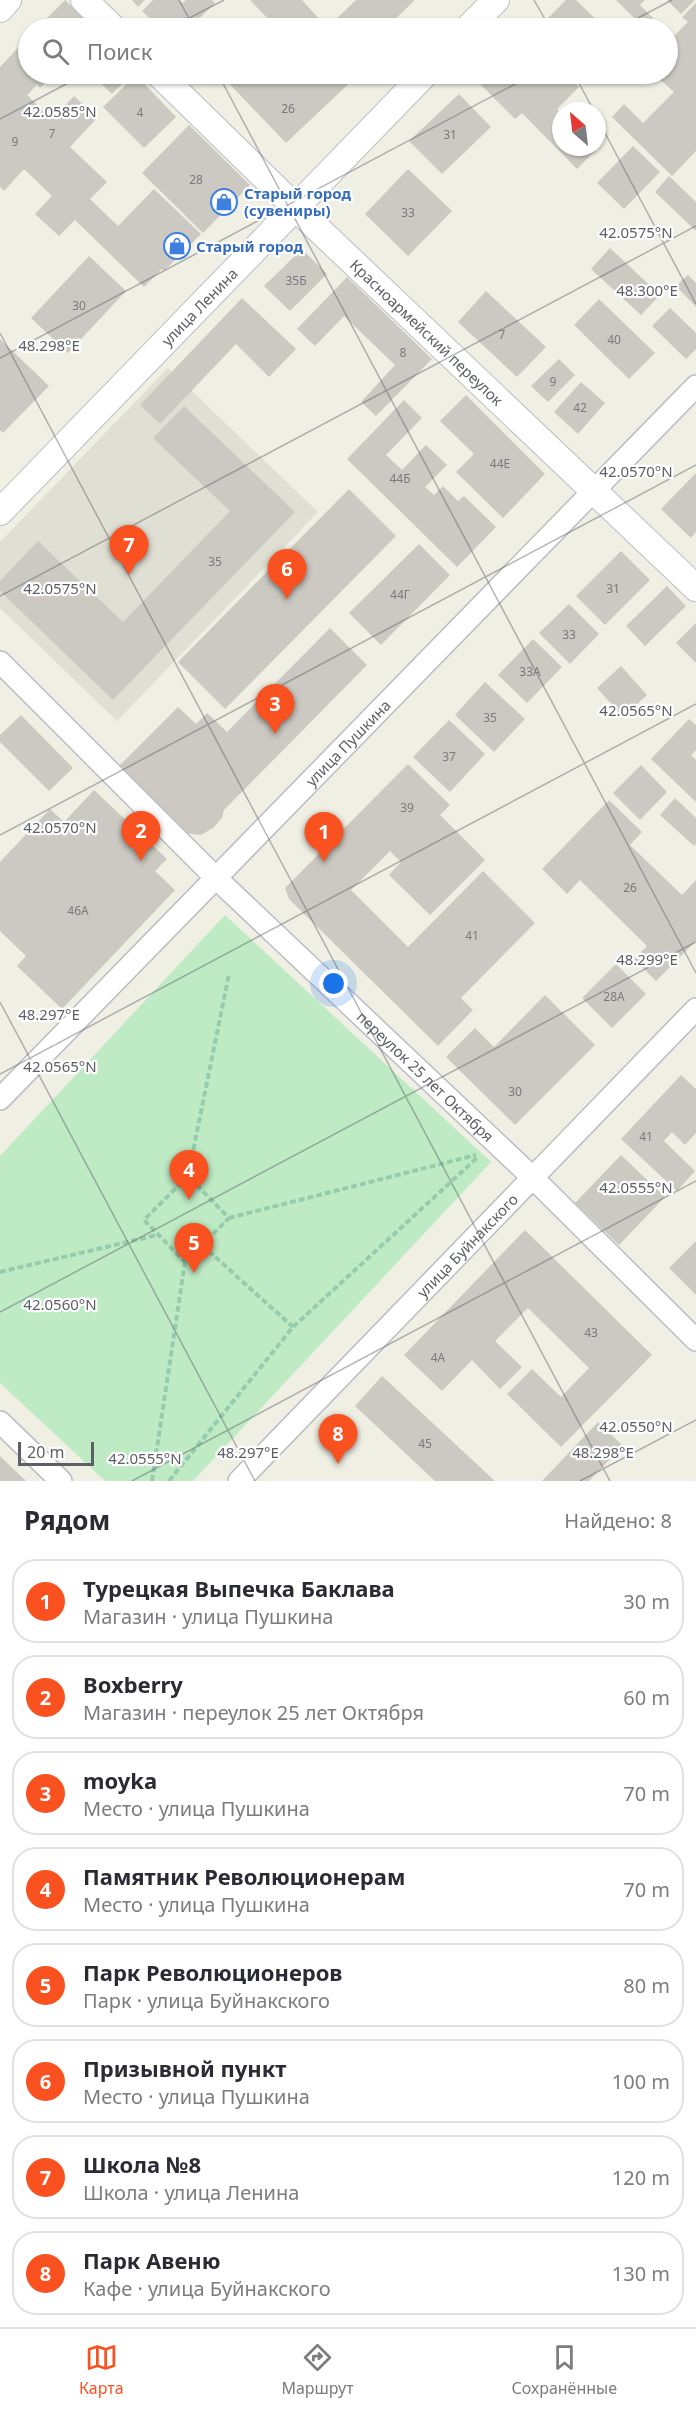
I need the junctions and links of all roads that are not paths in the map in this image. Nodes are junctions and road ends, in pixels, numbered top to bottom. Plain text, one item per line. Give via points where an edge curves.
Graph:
1 (9, 0) edge
2 (84, 0) edge
3 (496, 0) edge
4 (0, 9) edge
5 (103, 18) edge
6 (478, 18) edge
7 (169, 84) edge
8 (415, 84) edge
9 (296, 208) junction
10 (696, 386) edge
11 (596, 491) junction
12 (0, 512) edge
13 (696, 588) edge
14 (0, 662) edge
15 (216, 878) junction
16 (696, 1009) edge
17 (0, 1099) edge
18 (533, 1178) junction
19 (696, 1340) edge
20 (0, 1422) edge
21 (61, 1481) edge
22 (239, 1481) edge

1 - 4 street
2 - 5 street
3 - 6 street
7 - 9 street, Красноармейский переулок
8 - 9 street, улица Ленина
9 - 11 street, Красноармейский переулок
9 - 12 street, улица Ленина
10 - 11 street, улица Пушкина
11 - 13 street, Красноармейский переулок
11 - 15 street, улица Пушкина
14 - 15 street, переулок 25 лет Октября
15 - 17 street, улица Пушкина
15 - 18 street, переулок 25 лет Октября
16 - 18 street, улица Буйнакского
18 - 19 street, переулок 25 лет Октября
18 - 22 street, улица Буйнакского
20 - 21 street

